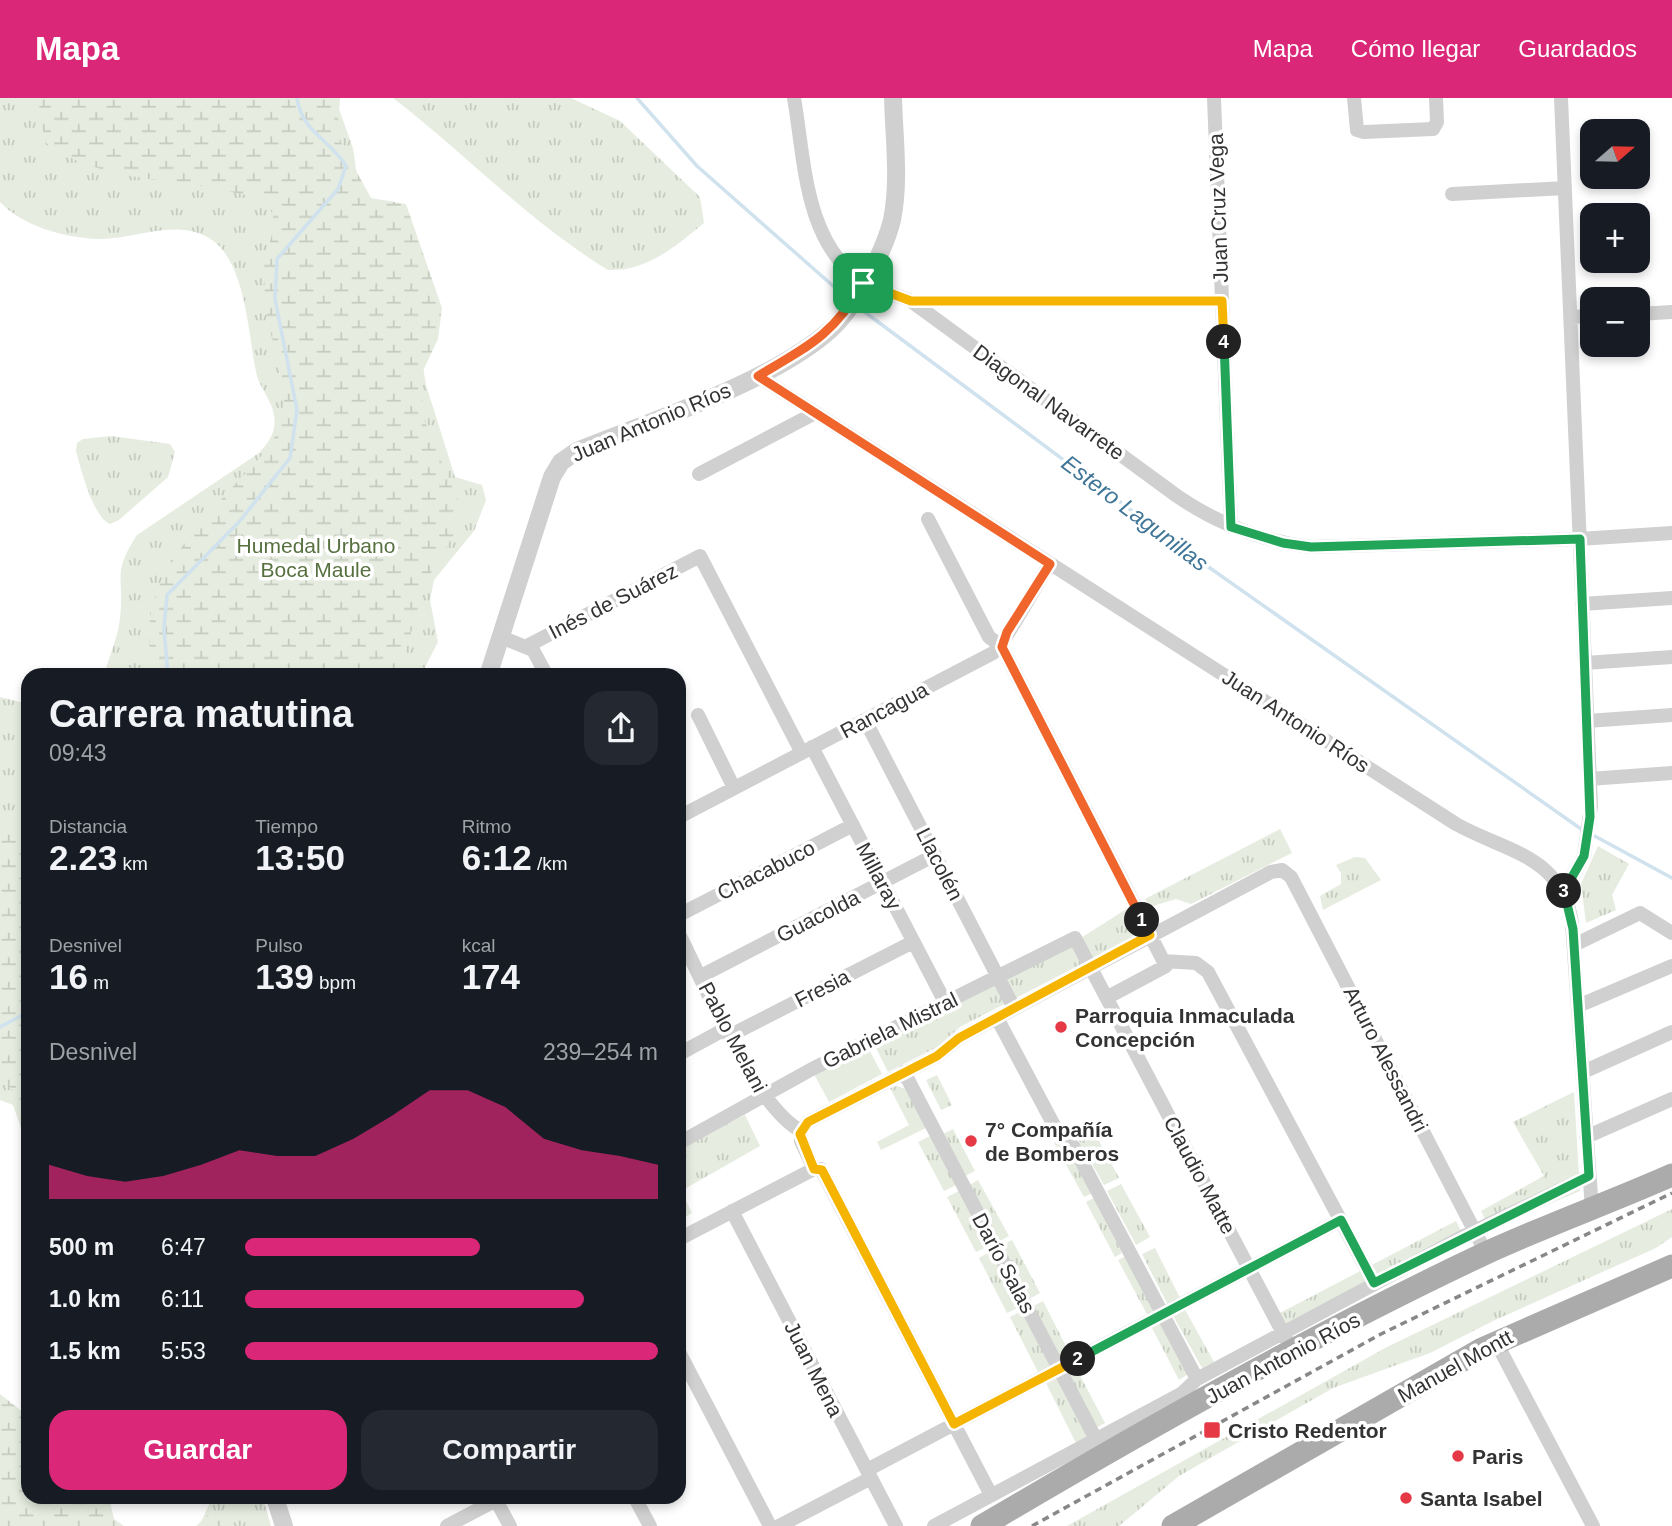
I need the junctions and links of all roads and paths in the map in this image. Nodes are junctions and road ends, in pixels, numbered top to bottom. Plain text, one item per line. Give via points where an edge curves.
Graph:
1 (794, 98) edge
2 (893, 98) edge
3 (1214, 98) edge
4 (1354, 98) edge
5 (1436, 98) edge
6 (1561, 98) edge
7 (1565, 188) junction
8 (1452, 194) dead end
9 (859, 290) junction
10 (911, 301) junction
11 (1222, 301) junction
12 (1672, 312) edge
13 (1650, 313) edge
14 (1570, 317) junction
15 (1580, 317) edge
16 (758, 376) junction
17 (815, 413) junction
18 (699, 474) dead end
19 (928, 519) dead end
20 (1231, 527) junction
21 (1672, 533) edge
22 (1580, 539) junction
23 (700, 556) joint
24 (1050, 564) junction
25 (1672, 598) edge
26 (1582, 604) junction
27 (500, 637) junction
28 (527, 646) junction
29 (1002, 647) junction
30 (1672, 657) edge
31 (1585, 663) junction
32 (490, 668) edge
33 (543, 668) edge
34 (698, 715) dead end
35 (1672, 715) edge
36 (865, 720) junction
37 (1587, 721) junction
38 (807, 750) junction
39 (1672, 773) edge
40 (1589, 779) junction
41 (734, 788) junction
42 (686, 813) edge
43 (853, 825) junction
44 (935, 855) junction
45 (1282, 870) joint
46 (883, 882) junction
47 (1564, 891) junction
48 (686, 911) edge
49 (1672, 933) edge
50 (1150, 935) junction
51 (913, 942) junction
52 (1574, 945) junction
53 (686, 959) edge
54 (1165, 963) junction
55 (1672, 966) edge
56 (1092, 967) junction
57 (701, 976) junction
58 (998, 977) junction
59 (1108, 997) junction
60 (946, 1003) junction
61 (1578, 1006) junction
62 (1014, 1008) junction
63 (997, 1017) junction
64 (729, 1032) junction
65 (1672, 1032) edge
66 (686, 1051) edge
67 (904, 1072) junction
68 (1583, 1072) junction
69 (765, 1096) junction
70 (1672, 1099) edge
71 (801, 1131) junction
72 (1586, 1137) junction
73 (686, 1139) edge
74 (817, 1168) junction
75 (1672, 1175) edge
76 (1589, 1176) junction
77 (1592, 1210) junction
78 (732, 1211) junction
79 (1341, 1220) junction
80 (1476, 1231) junction
81 (686, 1235) edge
82 (1486, 1253) junction
83 (1672, 1266) edge
84 (1249, 1269) junction
85 (1374, 1283) junction
86 (1164, 1314) junction
87 (1288, 1342) junction
88 (1496, 1342) junction
89 (686, 1365) edge
90 (1060, 1369) junction
91 (1197, 1379) junction
92 (954, 1424) junction
93 (1100, 1447) junction
94 (869, 1474) junction
95 (991, 1495) junction
96 (277, 1504) edge
97 (489, 1504) edge
98 (500, 1504) edge
99 (638, 1504) edge
100 (284, 1526) edge
101 (447, 1526) edge
102 (510, 1526) edge
103 (650, 1526) edge
104 (770, 1526) edge
105 (779, 1526) edge
106 (896, 1526) edge
107 (934, 1526) edge
108 (982, 1526) edge
109 (1173, 1526) edge
110 (1593, 1526) edge

1 - 9 street via 819,229
2 - 9 street, Juan Antonio Ríos via 895,191 891,221
3 - 11 street, Juan Cruz Vega
4 - 5 street via 1354,123 1364,132 1433,129
6 - 7 street
7 - 8 street
7 - 14 street
9 - 10 street, Diagonal Navarrete
9 - 16 street, Juan Antonio Ríos via 843,317 822,337
10 - 11 street
10 - 20 street, Diagonal Navarrete via 1177,496
11 - 20 street, Juan Cruz Vega
12 - 13 street
14 - 15 street
14 - 22 street
16 - 17 street, Juan Antonio Ríos
16 - 27 street, Juan Antonio Ríos via 577,451 561,462 552,477
17 - 18 street
17 - 24 street, Juan Antonio Ríos
19 - 29 street via 989,637
20 - 22 street, Diagonal Navarrete via 1311,547
21 - 22 street, Diagonal Navarrete
22 - 26 street
23 - 28 street, Inés de Suárez
23 - 38 street, Millaray
24 - 29 street
24 - 47 street, Juan Antonio Ríos via 1456,824 1531,858
25 - 26 street
26 - 31 street
27 - 28 street
27 - 32 street, Juan Antonio Ríos
28 - 33 street
29 - 36 street, Rancagua
29 - 50 street
30 - 31 street
31 - 37 street
34 - 41 street
35 - 37 street
36 - 38 street, Rancagua
36 - 44 street, Llacolén
37 - 40 street
38 - 41 street, Rancagua
38 - 43 street, Millaray
39 - 40 street
40 - 47 street via 1586,846
41 - 42 street, Rancagua
43 - 46 street, Millaray
43 - 48 street, Chacabuco
44 - 46 street, Guacolda
44 - 58 street, Llacolén
45 - 50 street, Gabriela Mistral
45 - 80 street, Arturo Alessandri via 1291,877
46 - 51 street, Millaray
46 - 57 street, Guacolda
47 - 52 street
49 - 52 street via 1640,914
50 - 54 street
50 - 56 street, Gabriela Mistral
51 - 60 street, Millaray
51 - 64 street, Fresia
52 - 61 street
53 - 57 street, Pablo Melani
54 - 59 street
54 - 79 street via 1196,963 1208,972
55 - 61 street
56 - 58 street, Gabriela Mistral via 1079,941 1071,939
56 - 59 street, Claudio Matte
56 - 62 street, Gabriela Mistral
57 - 64 street, Pablo Melani
58 - 60 street, Gabriela Mistral
58 - 62 street, Llacolén
59 - 84 street, Claudio Matte
60 - 69 street, Gabriela Mistral
61 - 68 street
62 - 63 street, Gabriela Mistral
63 - 67 street, Gabriela Mistral
63 - 86 street via 1057,1131 1074,1147
64 - 66 street, Fresia
64 - 69 street, Pablo Melani
65 - 68 street
67 - 71 street, Gabriela Mistral via 808,1122
67 - 90 street, Darío Salas
68 - 72 street
69 - 71 street, Pablo Melani
69 - 73 street, Gabriela Mistral
70 - 72 street
71 - 74 street via 801,1141
72 - 76 street
74 - 78 street
74 - 92 street
75 - 77 main road, Juan Antonio Ríos
76 - 77 street
76 - 80 street
77 - 82 main road, Juan Antonio Ríos
78 - 81 street
78 - 94 street, Juan Mena
79 - 84 street
79 - 85 street
80 - 82 street, Arturo Alessandri
80 - 85 street
82 - 87 main road, Juan Antonio Ríos
83 - 88 main road, Manuel Montt
84 - 86 street
84 - 87 street, Claudio Matte
85 - 87 street
86 - 90 street
86 - 91 street
87 - 91 street
87 - 93 main road, Juan Antonio Ríos
88 - 109 main road, Manuel Montt
88 - 110 street
89 - 104 street
90 - 92 street
90 - 93 street, Darío Salas
91 - 93 street
92 - 94 street
92 - 95 street
93 - 95 street
93 - 108 main road, Juan Antonio Ríos
94 - 105 street
94 - 106 street, Juan Mena
95 - 107 street
96 - 100 street
97 - 101 street
98 - 102 street
99 - 103 street

